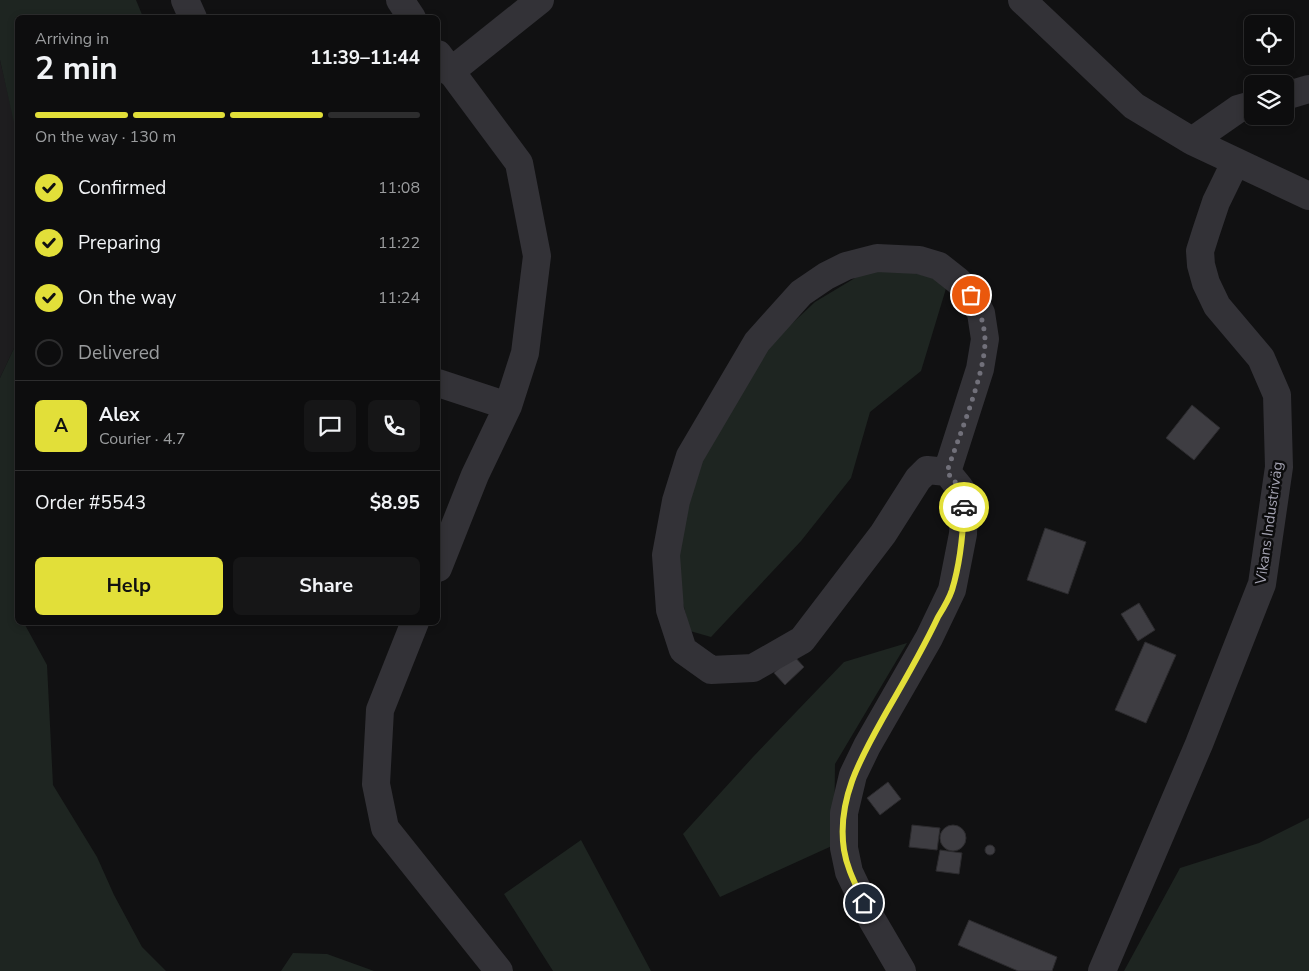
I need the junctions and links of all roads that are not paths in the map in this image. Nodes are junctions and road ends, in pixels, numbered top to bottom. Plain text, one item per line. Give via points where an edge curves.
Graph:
1 (185, 0) edge
2 (400, 0) edge
3 (540, 0) edge
4 (1022, 0) edge
5 (192, 15) edge
6 (410, 15) edge
7 (444, 63) edge
8 (1309, 89) edge
9 (1294, 93) edge
10 (1244, 107) edge
11 (1192, 141) junction
12 (1235, 163) junction
13 (1308, 194) edge
14 (440, 384) edge
15 (508, 406) junction
16 (947, 472) junction
17 (440, 563) edge
18 (414, 625) edge
19 (499, 971) edge
20 (902, 971) edge
21 (1102, 971) edge

1 - 5 street
2 - 6 street
3 - 7 street
4 - 11 street via 1134,106
7 - 15 street via 519,163 537,256 526,353
8 - 9 street
10 - 11 street
11 - 12 street
12 - 13 street
12 - 21 street, Vikans Industriväg via 1216,202 1200,251 1206,283 1217,306 1262,358 1277,395 1279,467 1262,584 1196,753
14 - 15 street
15 - 17 street via 475,475
16 - 16 street via 980,369 985,339 981,314 971,295 939,266 920,260 877,258 846,266 826,276 801,293 757,342 690,456 676,501 666,555 670,610 683,650 711,670 753,668 802,640 883,534 918,479 927,470
16 - 20 street via 960,488 964,507 963,534 952,590 929,638 866,746 853,775 844,813 844,848 849,872
18 - 19 street via 380,710 376,784 384,828

